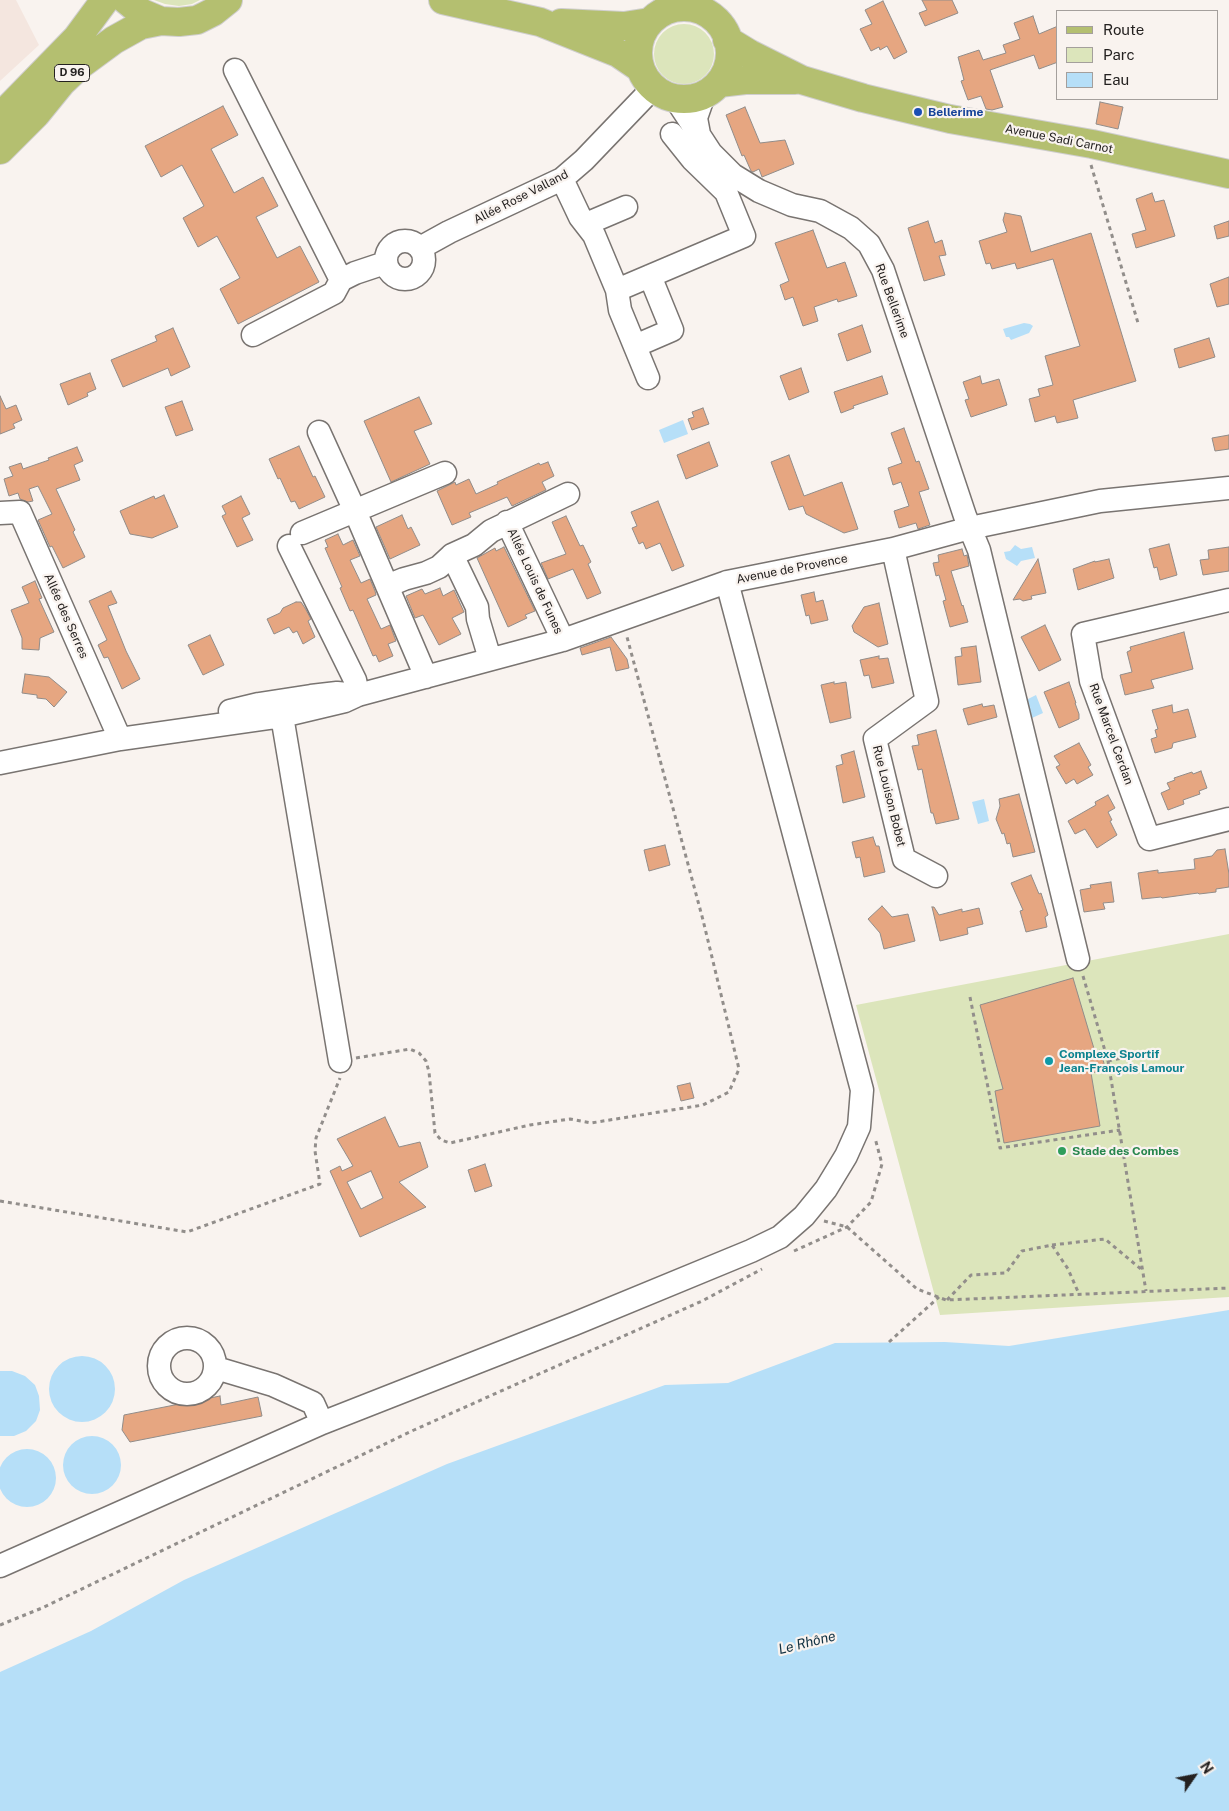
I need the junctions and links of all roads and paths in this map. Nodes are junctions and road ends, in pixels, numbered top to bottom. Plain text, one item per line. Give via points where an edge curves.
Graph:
1 (105, 0) edge
2 (126, 0) edge
3 (228, 0) edge
4 (443, 0) edge
5 (693, 4) edge
6 (161, 21) junction
7 (540, 22) junction
8 (650, 22) junction
9 (727, 40) junction
10 (235, 70) dead end
11 (802, 80) junction
12 (656, 84) junction
13 (711, 89) junction
14 (0, 117) edge
15 (672, 134) dead end
16 (699, 134) junction
17 (1092, 144) junction
18 (0, 150) edge
19 (1229, 174) edge
20 (562, 178) junction
21 (626, 207) dead end
22 (586, 224) junction
23 (420, 248) junction
24 (385, 262) junction
25 (650, 276) junction
26 (341, 280) junction
27 (617, 290) junction
28 (1138, 322) dead end
29 (252, 335) dead end
30 (635, 346) junction
31 (648, 378) dead end
32 (320, 432) dead end
33 (445, 473) dead end
34 (1229, 488) edge
35 (568, 494) dead end
36 (355, 511) junction
37 (0, 514) edge
38 (508, 522) junction
39 (970, 528) junction
40 (893, 549) junction
41 (452, 555) junction
42 (728, 582) junction
43 (387, 586) junction
44 (1229, 600) edge
45 (622, 619) junction
46 (563, 640) junction
47 (490, 659) junction
48 (426, 677) junction
49 (361, 695) junction
50 (282, 716) junction
51 (163, 733) junction
52 (120, 739) junction
53 (0, 763) edge
54 (1229, 819) edge
55 (936, 876) dead end
56 (1078, 959) joint
57 (970, 997) dead end
58 (1131, 1056) dead end
59 (340, 1061) junction
60 (1108, 1061) junction
61 (1120, 1130) junction
62 (875, 1137) dead end
63 (0, 1201) edge
64 (847, 1226) junction
65 (1052, 1245) junction
66 (792, 1253) dead end
67 (767, 1266) dead end
68 (1142, 1270) junction
69 (1229, 1288) edge
70 (1146, 1291) junction
71 (1080, 1294) junction
72 (939, 1297) junction
73 (946, 1300) junction
74 (889, 1342) dead end
75 (216, 1368) dead end
76 (322, 1423) junction
77 (0, 1566) edge
78 (0, 1625) edge

1 - 14 main road, D 96 via 77,38
2 - 6 main road via 142,13
3 - 6 main road via 197,20
4 - 7 main road
5 - 8 main road via 670,10
5 - 9 main road via 714,19
6 - 18 main road, D 96 via 141,25 80,65
7 - 8 main road via 624,26
7 - 12 main road via 618,53
8 - 12 main road via 639,43 638,56
9 - 11 main road, Avenue Sadi Carnot
9 - 13 main road via 729,62 725,73
10 - 26 street
11 - 13 main road, Avenue Sadi Carnot via 745,80
11 - 17 main road, Avenue Sadi Carnot via 918,112
12 - 13 main road via 690,99
12 - 16 street, Rue Bellerime
12 - 20 street, Allée Rose Valland via 584,160
13 - 16 street via 696,118
15 - 25 street via 726,192 744,236
16 - 39 street, Rue Bellerime via 711,153 733,175 759,191 820,211 851,228 869,244 883,270
17 - 19 main road, Avenue Sadi Carnot
17 - 28 path via 1091,167
20 - 22 street
20 - 23 street, Allée Rose Valland
21 - 22 street
22 - 27 street via 594,235
23 - 24 street via 410,242 397,242 388,250
23 - 24 street via 424,261 420,273 414,278 395,278
24 - 26 street
25 - 27 street
25 - 30 street via 672,330
26 - 29 street via 334,294
27 - 30 street via 620,310
30 - 31 street
32 - 36 street
33 - 36 street
34 - 39 street, Avenue de Provence via 1100,501
35 - 38 street, Allée Louis de Funes
36 - 43 street
36 - 49 street via 295,539
37 - 52 street, Allée des Serres via 20,512
38 - 41 street, Allée Louis de Funes
38 - 46 street, Allée Louis de Funes
39 - 40 street, Avenue de Provence
39 - 56 street, Rue Bellerime via 979,550
40 - 42 street, Avenue de Provence
40 - 55 street, Rue Louison Bobet via 927,701 875,738 904,859
41 - 43 street, Allée Louis de Funes via 439,567
41 - 47 street via 476,607
42 - 45 street, Avenue de Provence
42 - 76 street via 862,1090 859,1127 846,1156 826,1189 804,1216 780,1237 707,1270
43 - 48 street
44 - 54 street, Rue Marcel Cerdan via 1084,634 1090,681 1149,839
45 - 46 street, Avenue de Provence
45 - 59 path via 703,920 739,1069 729,1092 703,1105 592,1123 570,1119 530,1125 450,1143 435,1133 429,1072 419,1053 410,1049
46 - 47 street, Avenue de Provence
47 - 48 street, Avenue de Provence
48 - 49 street, Avenue de Provence
49 - 50 street, Avenue de Provence via 345,702
49 - 51 street via 337,693 259,704
50 - 51 street, Avenue de Provence
50 - 59 street
51 - 52 street
52 - 53 street
56 - 60 path
57 - 61 path via 1000,1148
58 - 60 path
59 - 63 path via 341,1076 316,1138 314,1151 320,1184 187,1232
60 - 61 path
61 - 68 path
62 - 64 path via 882,1164 871,1202
64 - 66 path
64 - 72 path via 917,1289
65 - 68 path via 1106,1239
65 - 71 path
65 - 73 path via 1022,1251 1006,1273 971,1275
67 - 78 path via 702,1301 414,1430 42,1608
68 - 70 path
69 - 70 path
70 - 71 path
71 - 73 path
72 - 73 path
72 - 74 path
75 - 76 street via 273,1385 314,1403
76 - 77 street

